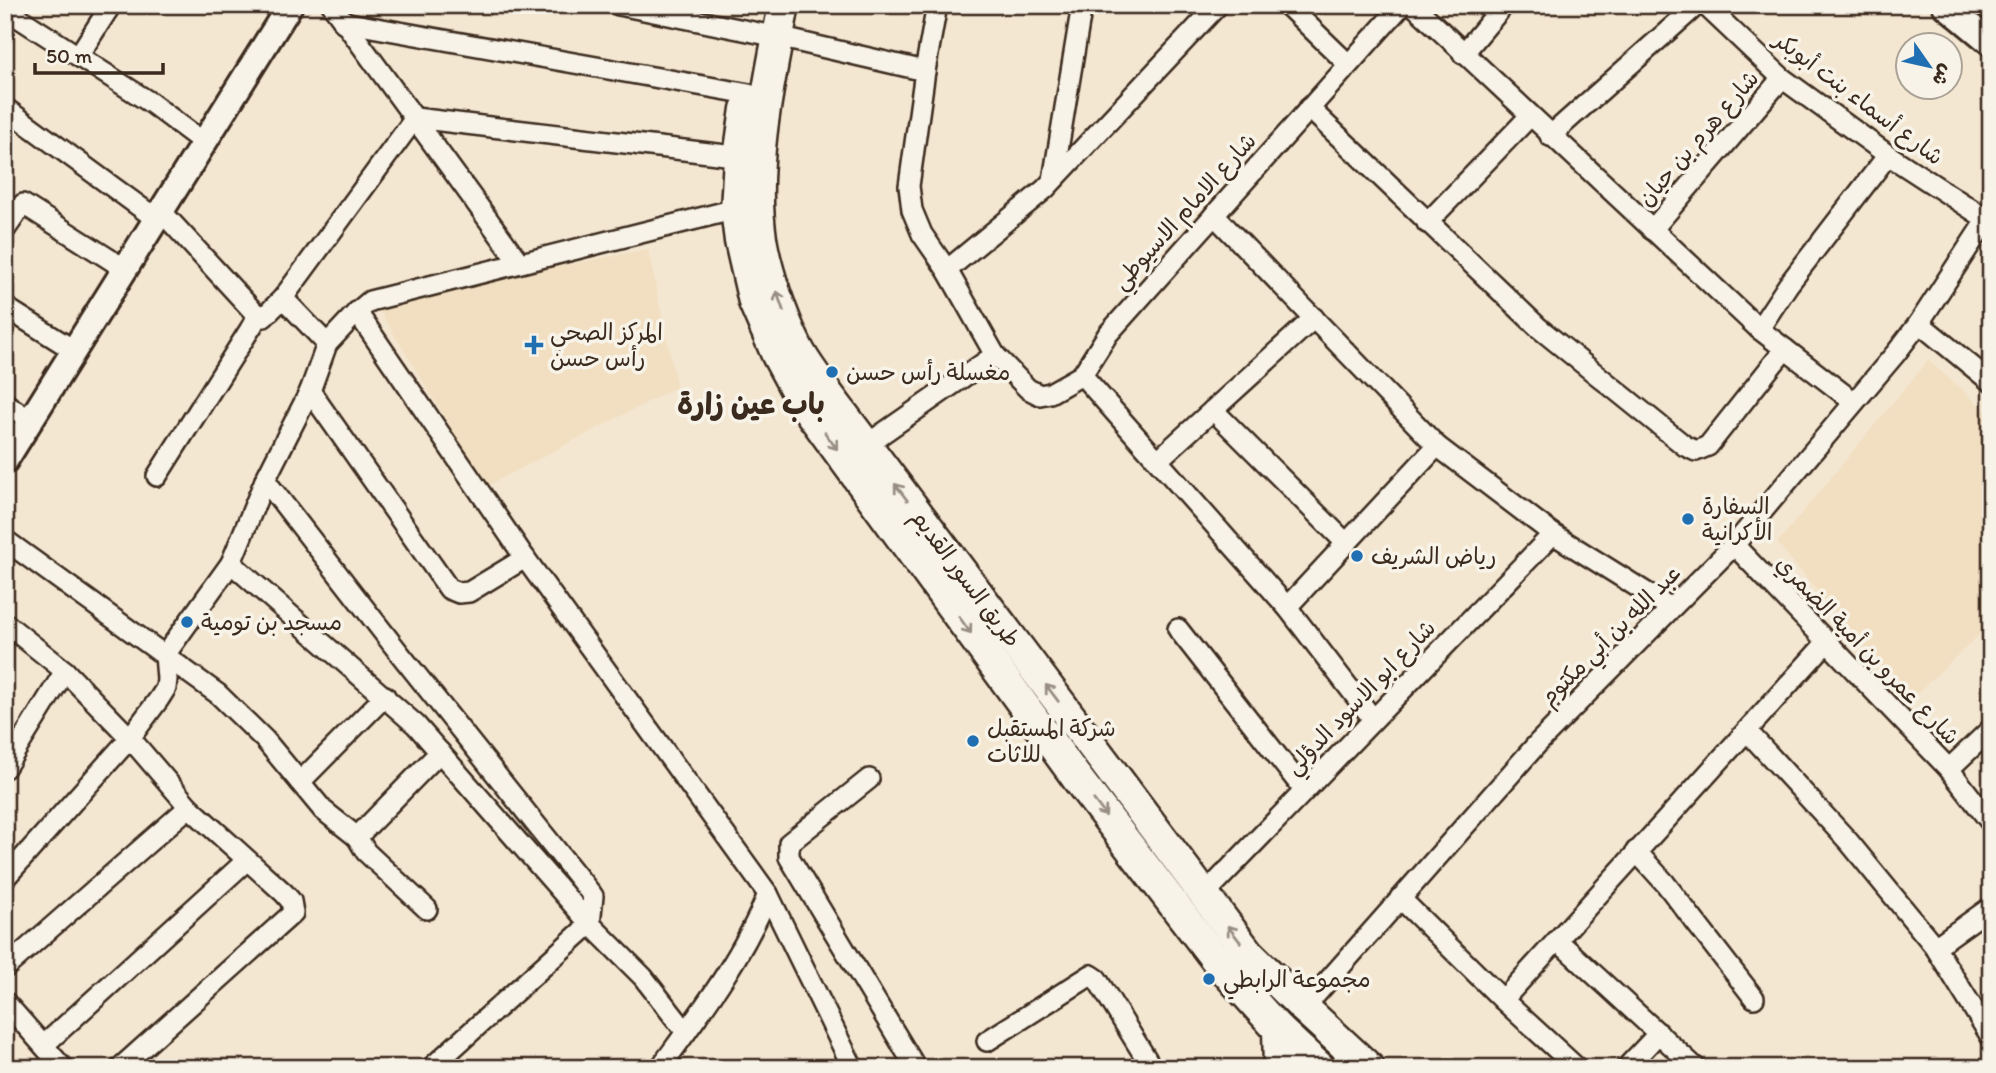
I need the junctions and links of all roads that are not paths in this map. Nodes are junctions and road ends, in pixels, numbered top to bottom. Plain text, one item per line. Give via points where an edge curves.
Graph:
1 (111, 5) edge
2 (290, 5) edge
3 (332, 5) edge
4 (619, 5) edge
5 (784, 5) edge
6 (937, 5) edge
7 (1082, 5) edge
8 (1218, 5) edge
9 (1287, 5) edge
10 (1402, 5) edge
11 (1413, 5) edge
12 (1504, 5) edge
13 (1697, 5) edge
14 (1706, 5) edge
15 (1945, 5) edge
16 (7, 13) edge
17 (342, 23) junction
18 (767, 25) edge
19 (1991, 43) edge
20 (1463, 54) junction
21 (79, 55) junction
22 (1348, 64) junction
23 (925, 71) junction
24 (1782, 78) junction
25 (749, 94) junction
26 (5, 108) edge
27 (1309, 108) junction
28 (1530, 117) junction
29 (415, 118) junction
30 (1550, 135) junction
31 (203, 142) junction
32 (1888, 155) junction
33 (750, 158) junction
34 (1054, 180) junction
35 (736, 209) junction
36 (158, 214) junction
37 (1214, 215) junction
38 (1989, 221) edge
39 (1427, 223) junction
40 (5, 230) edge
41 (1652, 230) junction
42 (751, 240) junction
43 (519, 262) junction
44 (125, 269) junction
45 (947, 271) junction
46 (283, 298) junction
47 (5, 307) edge
48 (357, 312) junction
49 (259, 316) junction
50 (1314, 318) junction
51 (1919, 323) junction
52 (1759, 329) junction
53 (327, 344) junction
54 (1785, 349) junction
55 (75, 351) junction
56 (995, 355) junction
57 (1082, 375) junction
58 (1991, 382) edge
59 (310, 391) junction
60 (1854, 402) junction
61 (5, 403) edge
62 (1213, 410) junction
63 (31, 421) junction
64 (866, 445) junction
65 (1437, 446) junction
66 (1157, 460) junction
67 (5, 461) edge
68 (156, 477) dead end
69 (265, 480) junction
70 (1553, 534) junction
71 (5, 540) edge
72 (1346, 543) junction
73 (1734, 545) junction
74 (525, 558) junction
75 (231, 563) junction
76 (1287, 607) junction
77 (1671, 608) junction
78 (5, 623) edge
79 (1178, 629) dead end
80 (1826, 643) junction
81 (165, 655) junction
82 (65, 671) junction
83 (385, 696) junction
84 (1373, 719) junction
85 (1991, 729) edge
86 (1747, 731) junction
87 (130, 738) junction
88 (440, 752) junction
89 (1102, 760) junction
90 (5, 768) edge
91 (1948, 769) junction
92 (1076, 777) junction
93 (869, 779) dead end
94 (300, 782) junction
95 (1304, 790) junction
96 (189, 807) junction
97 (1991, 823) edge
98 (357, 837) junction
99 (1636, 851) junction
100 (246, 861) junction
101 (5, 878) edge
102 (768, 894) junction
103 (1204, 895) junction
104 (1400, 898) junction
105 (1991, 907) edge
106 (426, 909) dead end
107 (590, 924) junction
108 (1558, 941) junction
109 (1935, 947) junction
110 (5, 968) edge
111 (1754, 998) dead end
112 (1503, 1000) junction
113 (5, 1002) edge
114 (1304, 1008) junction
115 (1278, 1029) junction
116 (686, 1032) junction
117 (1659, 1033) junction
118 (1991, 1037) edge
119 (987, 1041) dead end
120 (44, 1045) junction
121 (63, 1068) edge
122 (120, 1068) edge
123 (431, 1068) edge
124 (660, 1068) edge
125 (853, 1068) edge
126 (916, 1068) edge
127 (1152, 1068) edge
128 (1279, 1068) edge
129 (1320, 1068) edge
130 (1369, 1068) edge
131 (1577, 1068) edge
132 (1626, 1068) edge
133 (1696, 1068) edge

1 - 21 street
2 - 31 street
3 - 17 street
4 - 18 street
5 - 18 main road, طريق السور القديم
6 - 23 street
7 - 34 street
8 - 34 street
9 - 22 street
10 - 22 street, شارع الامام الاسيوطي
11 - 20 street
12 - 20 street
13 - 30 street
14 - 24 street, شارع أسماء بنت أبوبكر
15 - 19 street
16 - 21 street
17 - 25 street
17 - 29 street
18 - 23 street
18 - 25 main road, طريق السور القديم
18 - 33 main road, طريق السور القديم
20 - 28 street
21 - 31 street
22 - 27 street, شارع الامام الاسيوطي
23 - 45 street via 909,186 922,234
24 - 32 street, شارع أسماء بنت أبوبكر
24 - 41 street, شارع هرم بن حيان
25 - 33 main road, طريق السور القديم
26 - 36 street
27 - 37 street, شارع الامام الاسيوطي
27 - 39 street
28 - 30 street
28 - 39 street
29 - 33 street
29 - 43 street
29 - 46 street
30 - 41 street
31 - 36 street
32 - 38 street, شارع أسماء بنت أبوبكر
32 - 52 street
33 - 35 main road, طريق السور القديم
33 - 42 main road, طريق السور القديم via 758,200
34 - 45 street
35 - 42 main road, طريق السور القديم
35 - 43 street
36 - 44 street
36 - 49 street
37 - 50 street
37 - 57 street, شارع الامام الاسيوطي via 1108,334
38 - 51 street, عبد الله بن أبي مكتوم
39 - 54 street via 1539,328 1696,451 1708,446
40 - 44 street via 23,204
41 - 52 street
64 -> 42 main road, طريق السور القديم via 798,349
42 -> 92 main road, طريق السور القديم via 754,302 801,400
43 - 48 street via 387,295
44 - 55 street
45 - 56 street
46 - 49 street via 264,317
46 - 53 street
47 - 55 street
48 - 53 street
48 - 74 street
49 - 68 street
50 - 62 street
50 - 65 street
51 - 58 street
51 - 60 street, عبد الله بن أبي مكتوم
52 - 54 street
53 - 59 street
54 - 60 street
55 - 63 street
56 - 57 street, شارع الامام الاسيوطي via 1040,395
56 - 64 street
57 - 66 street
59 - 69 street
59 - 74 street via 449,589 469,592
60 - 73 street, عبد الله بن أبي مكتوم
61 - 63 street
62 - 66 street
62 - 72 street
63 - 67 street
89 -> 64 main road, طريق السور القديم
65 - 70 street
65 - 72 street
66 - 76 street
69 - 75 street
69 - 107 street via 588,889 593,896
70 - 77 street
70 - 84 street, شارع ابو الاسود الدؤلي
71 - 81 street
72 - 76 street
73 - 77 street, عبد الله بن أبي مكتوم
73 - 80 street, شارع عمرو بن أمية الضمري
74 - 102 street
75 - 81 street
75 - 83 street
76 - 84 street
77 - 104 street, عبد الله بن أبي مكتوم via 1538,743
78 - 82 street
79 - 95 street
80 - 86 street
80 - 91 street, شارع عمرو بن أمية الضمري
81 - 87 street via 166,688
81 - 94 street via 218,694
82 - 87 street
82 - 90 street
83 - 88 street
83 - 94 street
84 - 95 street, شارع ابو الاسود الدؤلي
85 - 91 street
86 - 99 street
86 - 109 street via 1849,842
87 - 96 street
87 - 101 street
88 - 98 street
88 - 107 street
89 - 92 main road
89 - 103 main road, طريق السور القديم
91 - 97 street, شارع عمرو بن أمية الضمري
92 -> 115 main road, طريق السور القديم via 1221,967
93 - 126 street via 789,843 789,857
94 - 98 street via 323,810
95 - 103 street, شارع ابو الاسود الدؤلي
96 - 100 street
96 - 110 street
98 - 106 street via 366,852
99 - 108 street
99 - 111 street
100 - 120 street
100 - 122 street via 284,892 293,913
102 - 116 street via 750,933
102 - 125 street
114 -> 103 main road, طريق السور القديم via 1248,953
104 - 112 street
104 - 114 street, عبد الله بن أبي مكتوم
105 - 109 street
107 - 116 street via 643,977
107 - 123 street
108 - 112 street
108 - 117 street
109 - 118 street
112 - 131 street
113 - 120 street
114 - 130 main road, طريق السور القديم
115 - 128 main road
115 - 129 main road, طريق السور القديم
116 - 124 street
117 - 132 street
117 - 133 street
119 - 127 street via 1091,975
120 - 121 street

